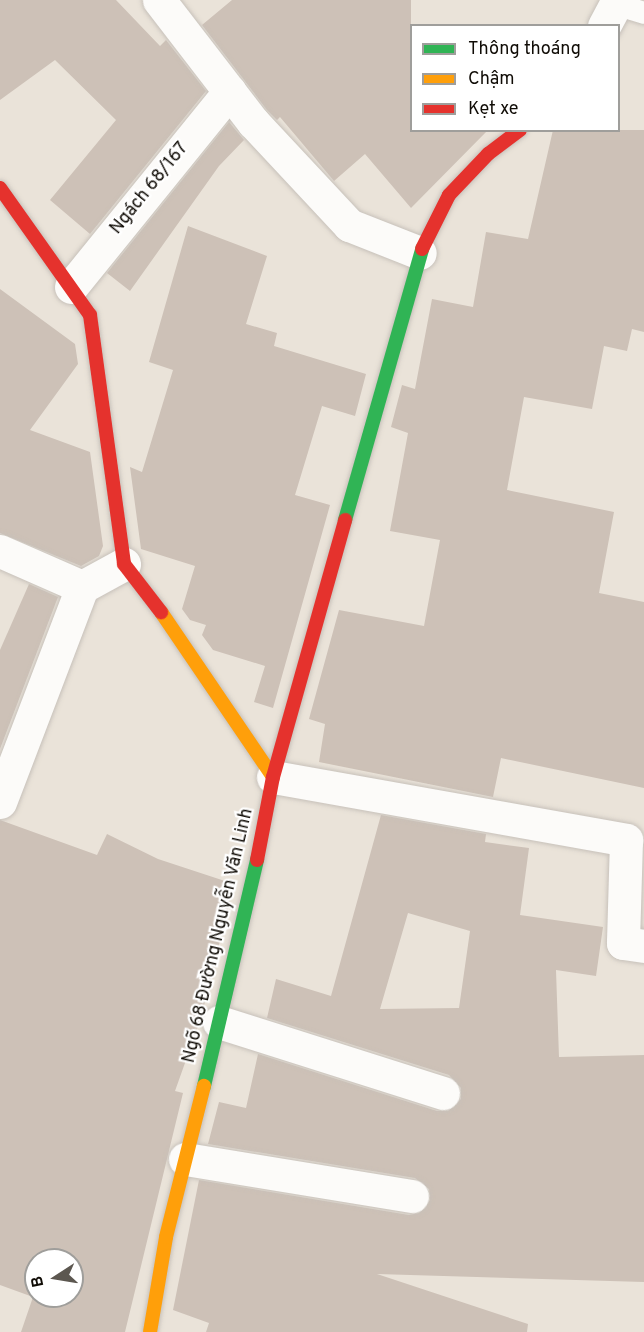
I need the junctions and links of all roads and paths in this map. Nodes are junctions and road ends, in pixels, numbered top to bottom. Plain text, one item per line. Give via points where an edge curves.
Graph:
1 (159, 0) edge
2 (230, 92) junction
3 (517, 132) edge
4 (0, 188) edge
5 (420, 253) junction
6 (71, 287) junction
7 (0, 551) edge
8 (124, 564) junction
9 (82, 587) junction
10 (273, 777) junction
11 (0, 802) edge
12 (644, 946) edge
13 (219, 1022) junction
14 (443, 1093) dead end
15 (185, 1159) junction
16 (412, 1196) dead end
17 (150, 1332) edge

1 - 2 street
2 - 5 street via 349,225
2 - 6 street, Ngách 68/167
3 - 5 street, Ngõ 68 Đường Nguyễn Văn Linh via 488,154 449,195
4 - 6 street
5 - 10 street, Ngõ 68 Đường Nguyễn Văn Linh
6 - 8 street via 90,315
7 - 9 street
8 - 9 street
8 - 10 street via 199,662
9 - 11 street
10 - 12 street via 626,840 623,943
10 - 13 street, Ngõ 68 Đường Nguyễn Văn Linh via 249,903
13 - 14 street
13 - 15 street, Ngõ 68 Đường Nguyễn Văn Linh
15 - 16 street
15 - 17 street, Ngõ 68 Đường Nguyễn Văn Linh

